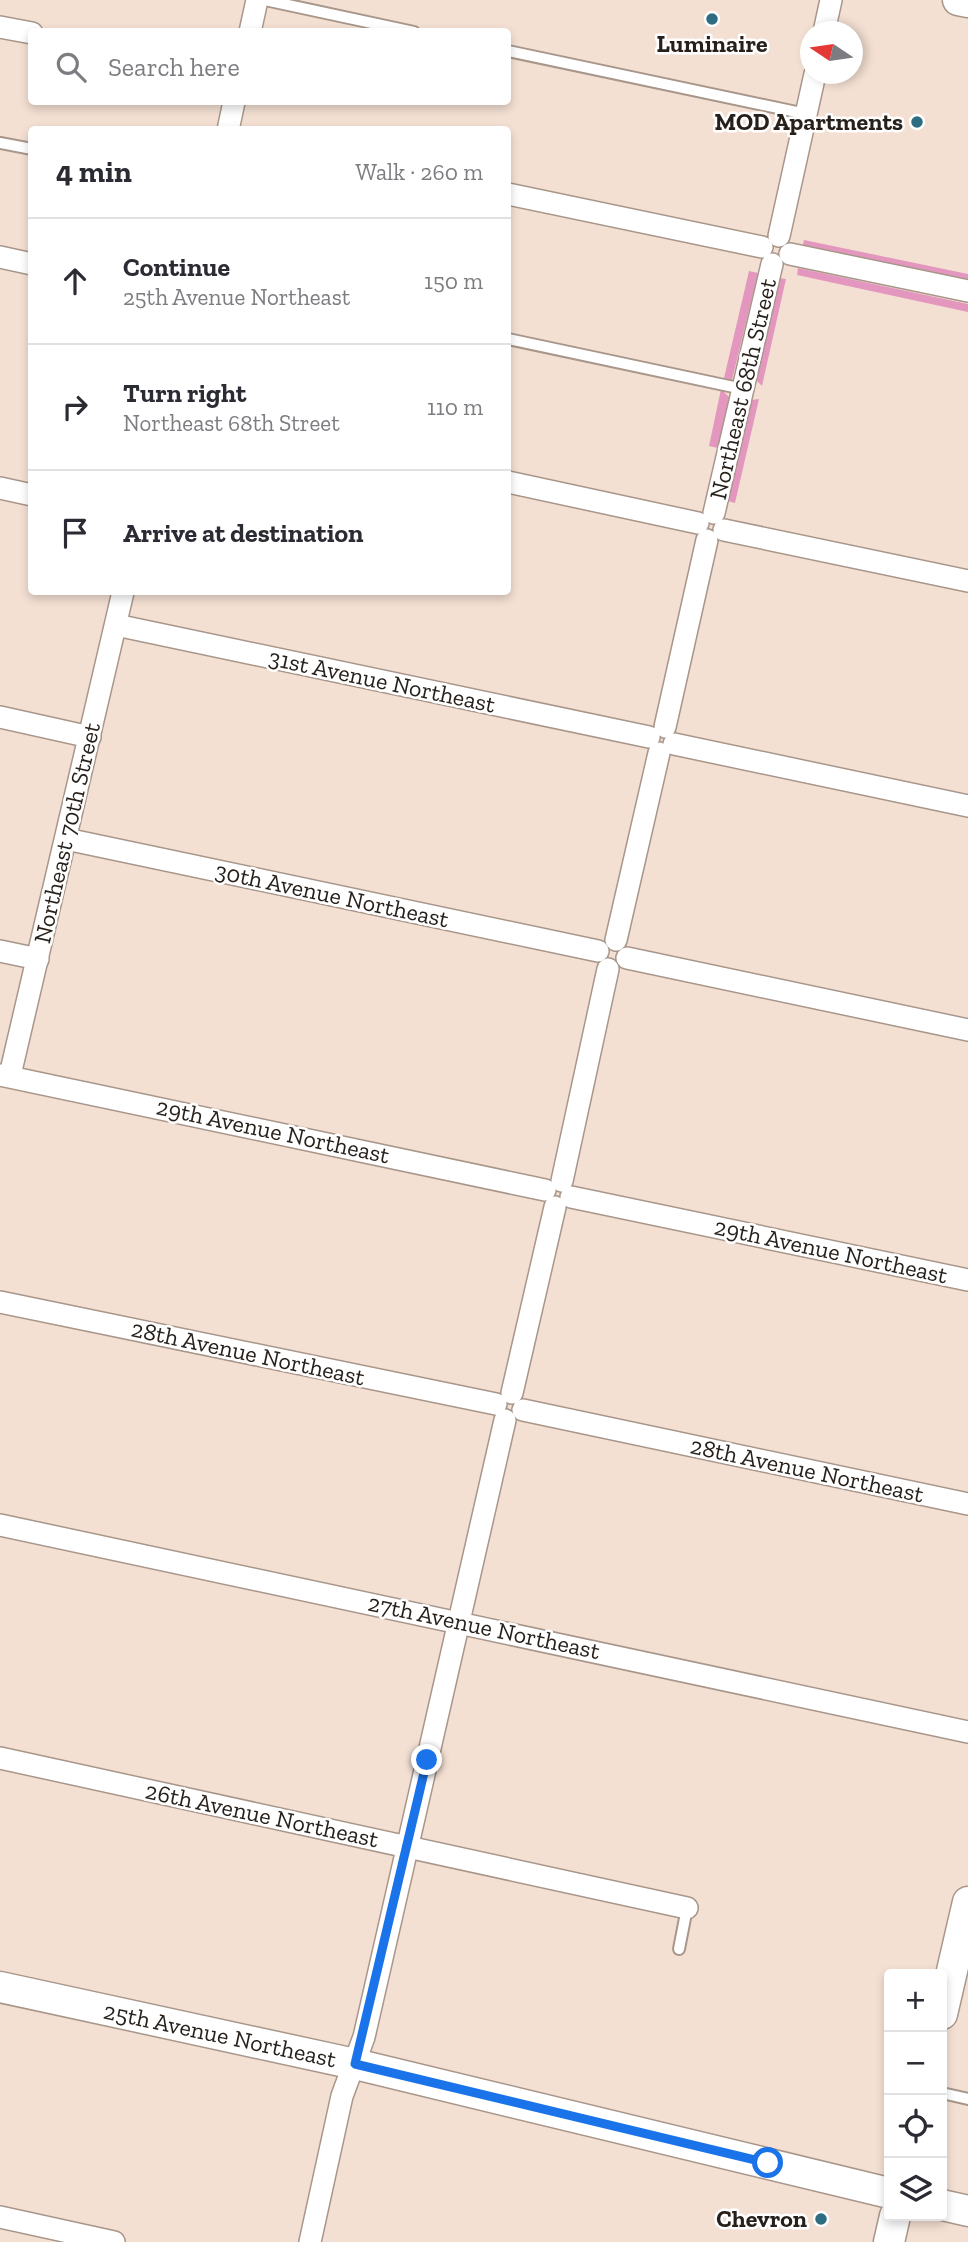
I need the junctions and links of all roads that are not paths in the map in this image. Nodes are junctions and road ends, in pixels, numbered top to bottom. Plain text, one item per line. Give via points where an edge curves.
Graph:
1 (257, 0) edge
2 (265, 0) edge
3 (831, 0) edge
4 (958, 0) edge
5 (968, 2) edge
6 (826, 21) edge
7 (0, 27) edge
8 (251, 28) edge
9 (395, 28) edge
10 (28, 32) edge
11 (511, 52) edge
12 (813, 84) edge
13 (233, 105) edge
14 (806, 114) junction
15 (229, 126) edge
16 (0, 143) edge
17 (28, 148) edge
18 (511, 195) edge
19 (776, 250) junction
20 (0, 257) edge
21 (28, 263) edge
22 (968, 291) edge
23 (511, 340) edge
24 (743, 389) junction
25 (511, 483) edge
26 (0, 488) edge
27 (28, 494) edge
28 (711, 527) junction
29 (968, 581) edge
30 (122, 595) edge
31 (116, 625) junction
32 (0, 717) edge
33 (90, 737) junction
34 (662, 740) junction
35 (968, 806) edge
36 (66, 839) junction
37 (0, 951) edge
38 (612, 954) junction
39 (38, 959) junction
40 (968, 1030) edge
41 (5, 1075) edge
42 (558, 1193) junction
43 (968, 1280) edge
44 (0, 1302) edge
45 (509, 1407) junction
46 (968, 1504) edge
47 (0, 1525) edge
48 (458, 1622) junction
49 (968, 1732) edge
50 (0, 1758) edge
51 (408, 1846) junction
52 (968, 1902) edge
53 (687, 1908) joint
54 (679, 1949) dead end
55 (959, 1984) edge
56 (0, 1987) edge
57 (947, 2005) edge
58 (355, 2064) junction
59 (947, 2094) edge
60 (968, 2099) edge
61 (884, 2192) edge
62 (947, 2206) edge
63 (968, 2211) edge
64 (0, 2217) edge
65 (894, 2221) edge
66 (114, 2242) edge
67 (310, 2242) edge
68 (889, 2242) edge

1 - 8 street
2 - 9 lane
3 - 6 street
4 - 5 main road
7 - 10 street
11 - 14 lane
12 - 14 street, Northeast 68th Street
13 - 15 street
14 - 19 street, Northeast 68th Street
16 - 17 lane
18 - 19 street
19 - 22 street
19 - 24 street, Northeast 68th Street
20 - 21 street
23 - 24 lane
24 - 28 street, Northeast 68th Street
25 - 28 street
26 - 27 street
28 - 29 street
28 - 34 street, Northeast 68th Street
30 - 31 street, Northeast 70th Street
31 - 33 street, Northeast 70th Street
31 - 34 street, 31st Avenue Northeast
32 - 33 street
33 - 36 street, Northeast 70th Street
34 - 35 street, 31st Avenue Northeast
34 - 38 street, Northeast 68th Street
36 - 38 street, 30th Avenue Northeast
36 - 39 street, Northeast 70th Street
37 - 39 street
38 - 40 street, 30th Avenue Northeast
38 - 42 street, Northeast 68th Street
39 - 41 street, Northeast 70th Street
41 - 42 street, 29th Avenue Northeast
42 - 43 street, 29th Avenue Northeast
42 - 45 street, Northeast 68th Street
44 - 45 street, 28th Avenue Northeast
45 - 46 street, 28th Avenue Northeast
45 - 48 street, Northeast 68th Street
47 - 48 street, 27th Avenue Northeast
48 - 49 street, 27th Avenue Northeast
48 - 51 street, Northeast 68th Street
50 - 51 street, 26th Avenue Northeast
51 - 53 street, 26th Avenue Northeast
51 - 58 street, Northeast 68th Street
52 - 55 main road
53 - 54 lane
55 - 57 main road
56 - 58 main road, 25th Avenue Northeast
58 - 61 main road, 25th Avenue Northeast
58 - 67 street, Northeast 68th Street via 342,2096
59 - 60 lane
62 - 63 main road
64 - 66 street
65 - 68 main road

